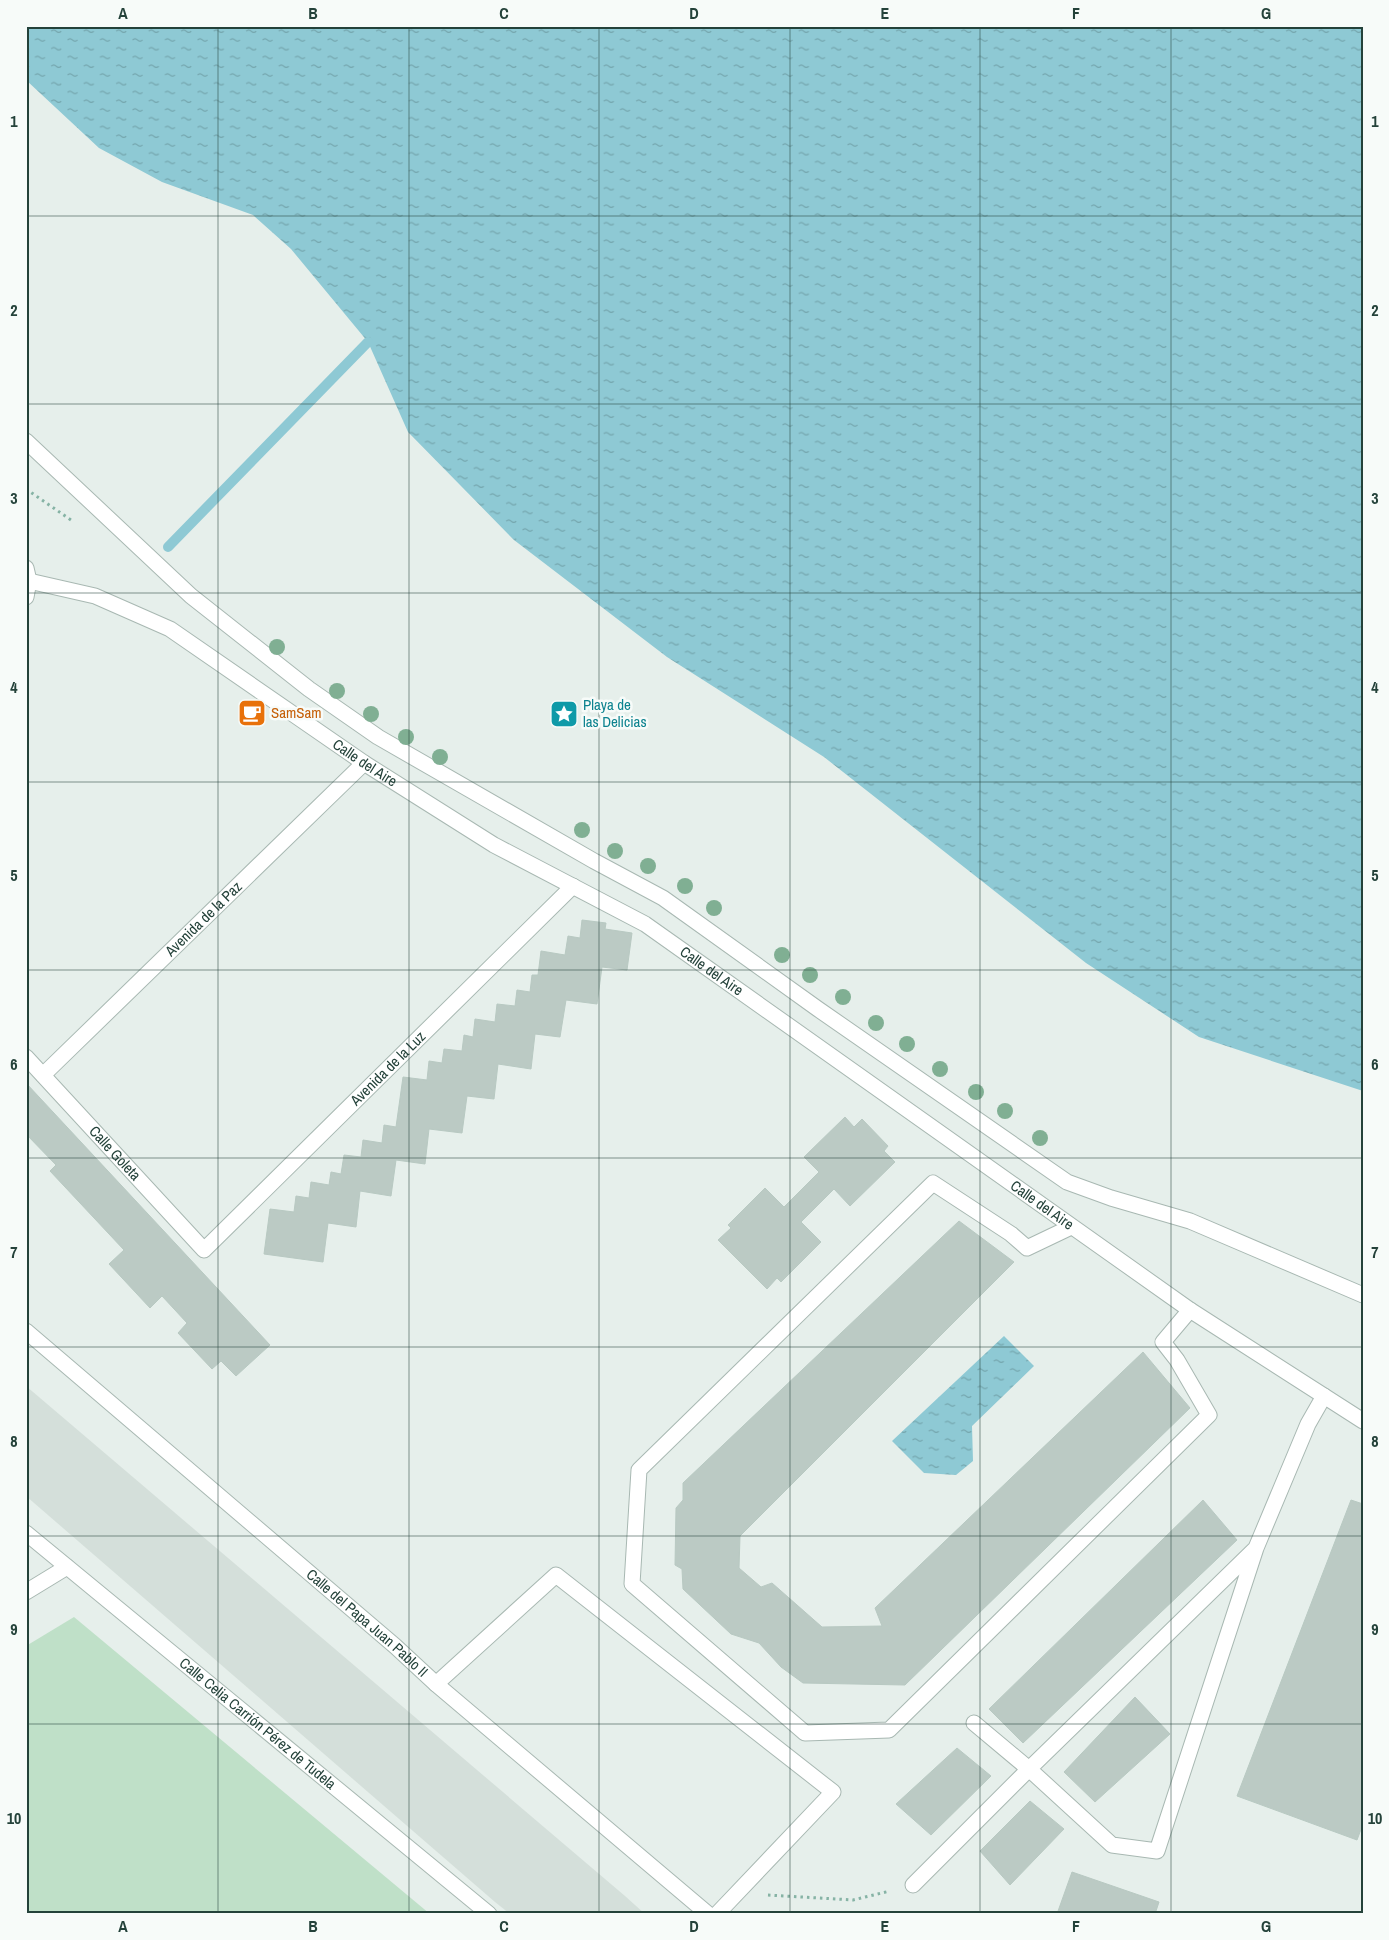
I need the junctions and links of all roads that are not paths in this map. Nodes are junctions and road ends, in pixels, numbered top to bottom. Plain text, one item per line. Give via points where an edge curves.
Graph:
1 (26, 441) edge
2 (27, 574) edge
3 (26, 597) edge
4 (364, 763) junction
5 (573, 886) junction
6 (26, 1057) edge
7 (43, 1075) junction
8 (1071, 1227) junction
9 (204, 1250) joint
10 (1363, 1295) edge
11 (1190, 1310) junction
12 (26, 1331) edge
13 (1324, 1396) junction
14 (1363, 1421) edge
15 (26, 1533) edge
16 (1256, 1548) junction
17 (67, 1567) junction
18 (26, 1592) edge
19 (436, 1684) junction
20 (974, 1723) dead end
21 (1029, 1769) junction
22 (913, 1885) road end
23 (489, 1914) edge
24 (708, 1914) edge
25 (717, 1914) edge

1 - 10 street via 191,596 309,689 378,737 663,898 1067,1182 1190,1221
2 - 3 street
2 - 4 street, Calle del Aire via 95,596 170,629
4 - 5 street, Calle del Aire via 494,845
4 - 7 street, Avenida de la Paz
5 - 8 street, Calle del Aire via 644,924
5 - 9 street, Avenida de la Luz
6 - 7 street, Calle Goleta
7 - 9 street, Calle Goleta
8 - 11 street, Calle del Aire
8 - 11 street via 1027,1248 933,1182 639,1470 632,1584 805,1733 889,1730 1209,1415 1163,1342
11 - 13 street, Calle del Aire
12 - 19 street, Calle del Papa Juan Pablo II
13 - 14 street, Calle del Aire
13 - 16 street via 1308,1424
15 - 17 street, Calle Celia Carrión Pérez de Tudela
16 - 21 street
16 - 21 street via 1157,1851 1112,1845
17 - 18 street
17 - 23 street, Calle Celia Carrión Pérez de Tudela
19 - 24 street, Calle del Papa Juan Pablo II
19 - 25 street via 556,1575 833,1792
20 - 21 street
21 - 22 street

